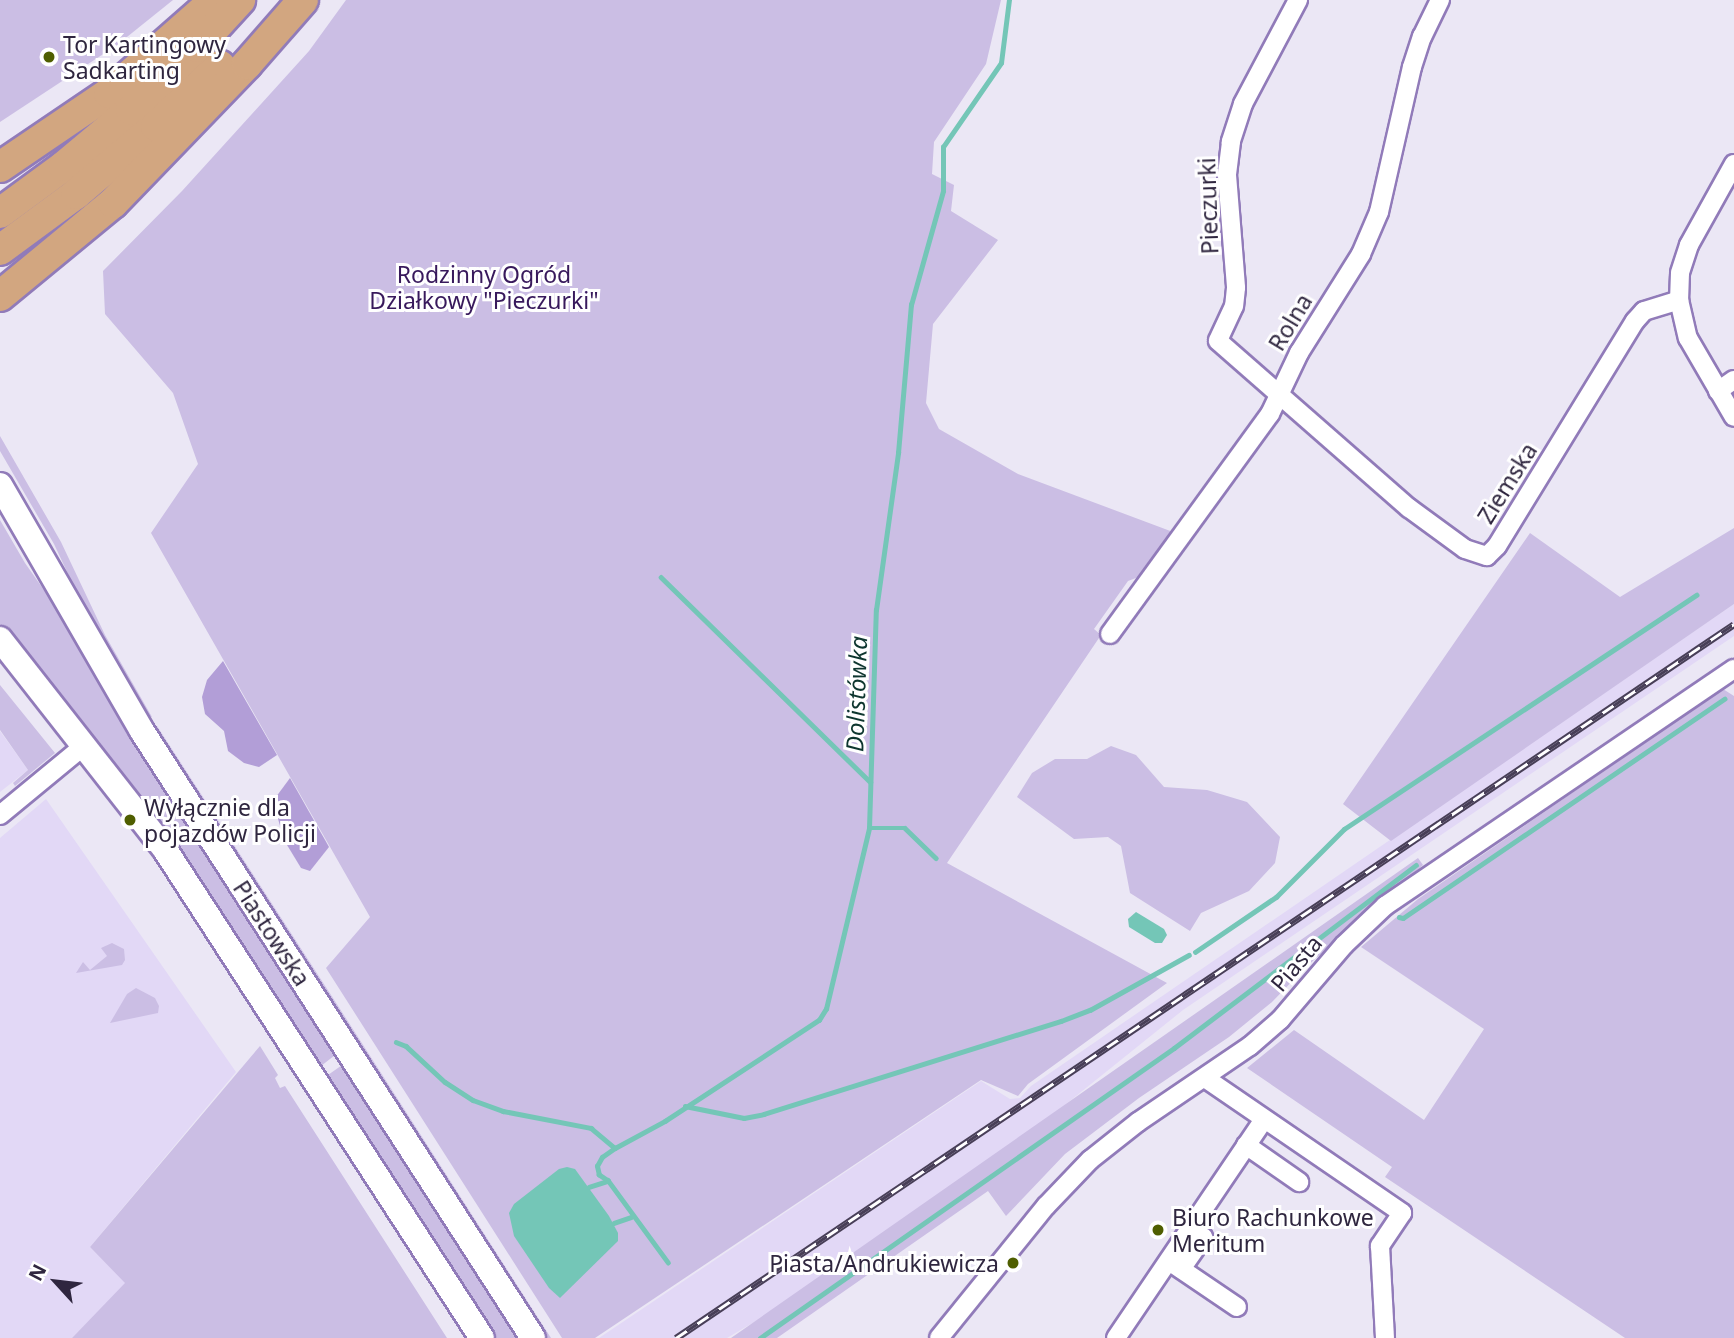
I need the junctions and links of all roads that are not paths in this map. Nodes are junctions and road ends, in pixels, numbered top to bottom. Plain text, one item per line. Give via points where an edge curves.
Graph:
1 (215, 0) edge
2 (240, 0) edge
3 (281, 0) edge
4 (303, 0) edge
5 (1298, 0) edge
6 (1440, 0) edge
7 (1734, 164) edge
8 (0, 167) edge
9 (0, 213) edge
10 (0, 250) edge
11 (0, 296) edge
12 (1679, 300) junction
13 (1734, 380) edge
14 (1718, 391) junction
15 (1280, 393) junction
16 (1734, 417) edge
17 (0, 485) edge
18 (1110, 635) dead end
19 (0, 639) edge
20 (1734, 669) edge
21 (85, 746) junction
22 (0, 815) edge
23 (1205, 1078) junction
24 (1264, 1119) junction
25 (1246, 1145) junction
26 (1289, 1180) dead end
27 (1203, 1237) dead end
28 (1175, 1265) junction
29 (1237, 1307) dead end
30 (481, 1338) edge
31 (533, 1338) edge
32 (939, 1338) edge
33 (1116, 1338) edge
34 (1384, 1338) edge

1 - 8 highway via 109,93
2 - 9 highway via 131,110
3 - 10 highway via 156,127
4 - 11 highway via 113,203
5 - 15 street, Pieczurki via 1243,104 1231,142 1227,175 1236,288 1234,306 1218,341
6 - 15 street, Rolna via 1412,67 1371,236 1298,353
7 - 12 street via 1689,245 1680,272
12 - 14 street via 1683,326
12 - 15 street, Ziemska via 1644,311 1635,321 1487,556 1465,549 1409,508
13 - 14 street
14 - 16 street
15 - 18 street, Rolna via 1269,417
17 - 31 main road, Piastowska via 142,731
19 - 21 main road, Piastowska
20 - 23 street, Piasta via 1385,906 1343,945 1280,1020
21 - 22 street
21 - 30 main road, Piastowska via 191,888
23 - 24 street
23 - 32 street, Piasta via 1090,1160 1046,1206
24 - 25 street
24 - 34 street via 1402,1213 1380,1246
25 - 26 street
25 - 28 street
27 - 28 street
28 - 29 street
28 - 33 street

